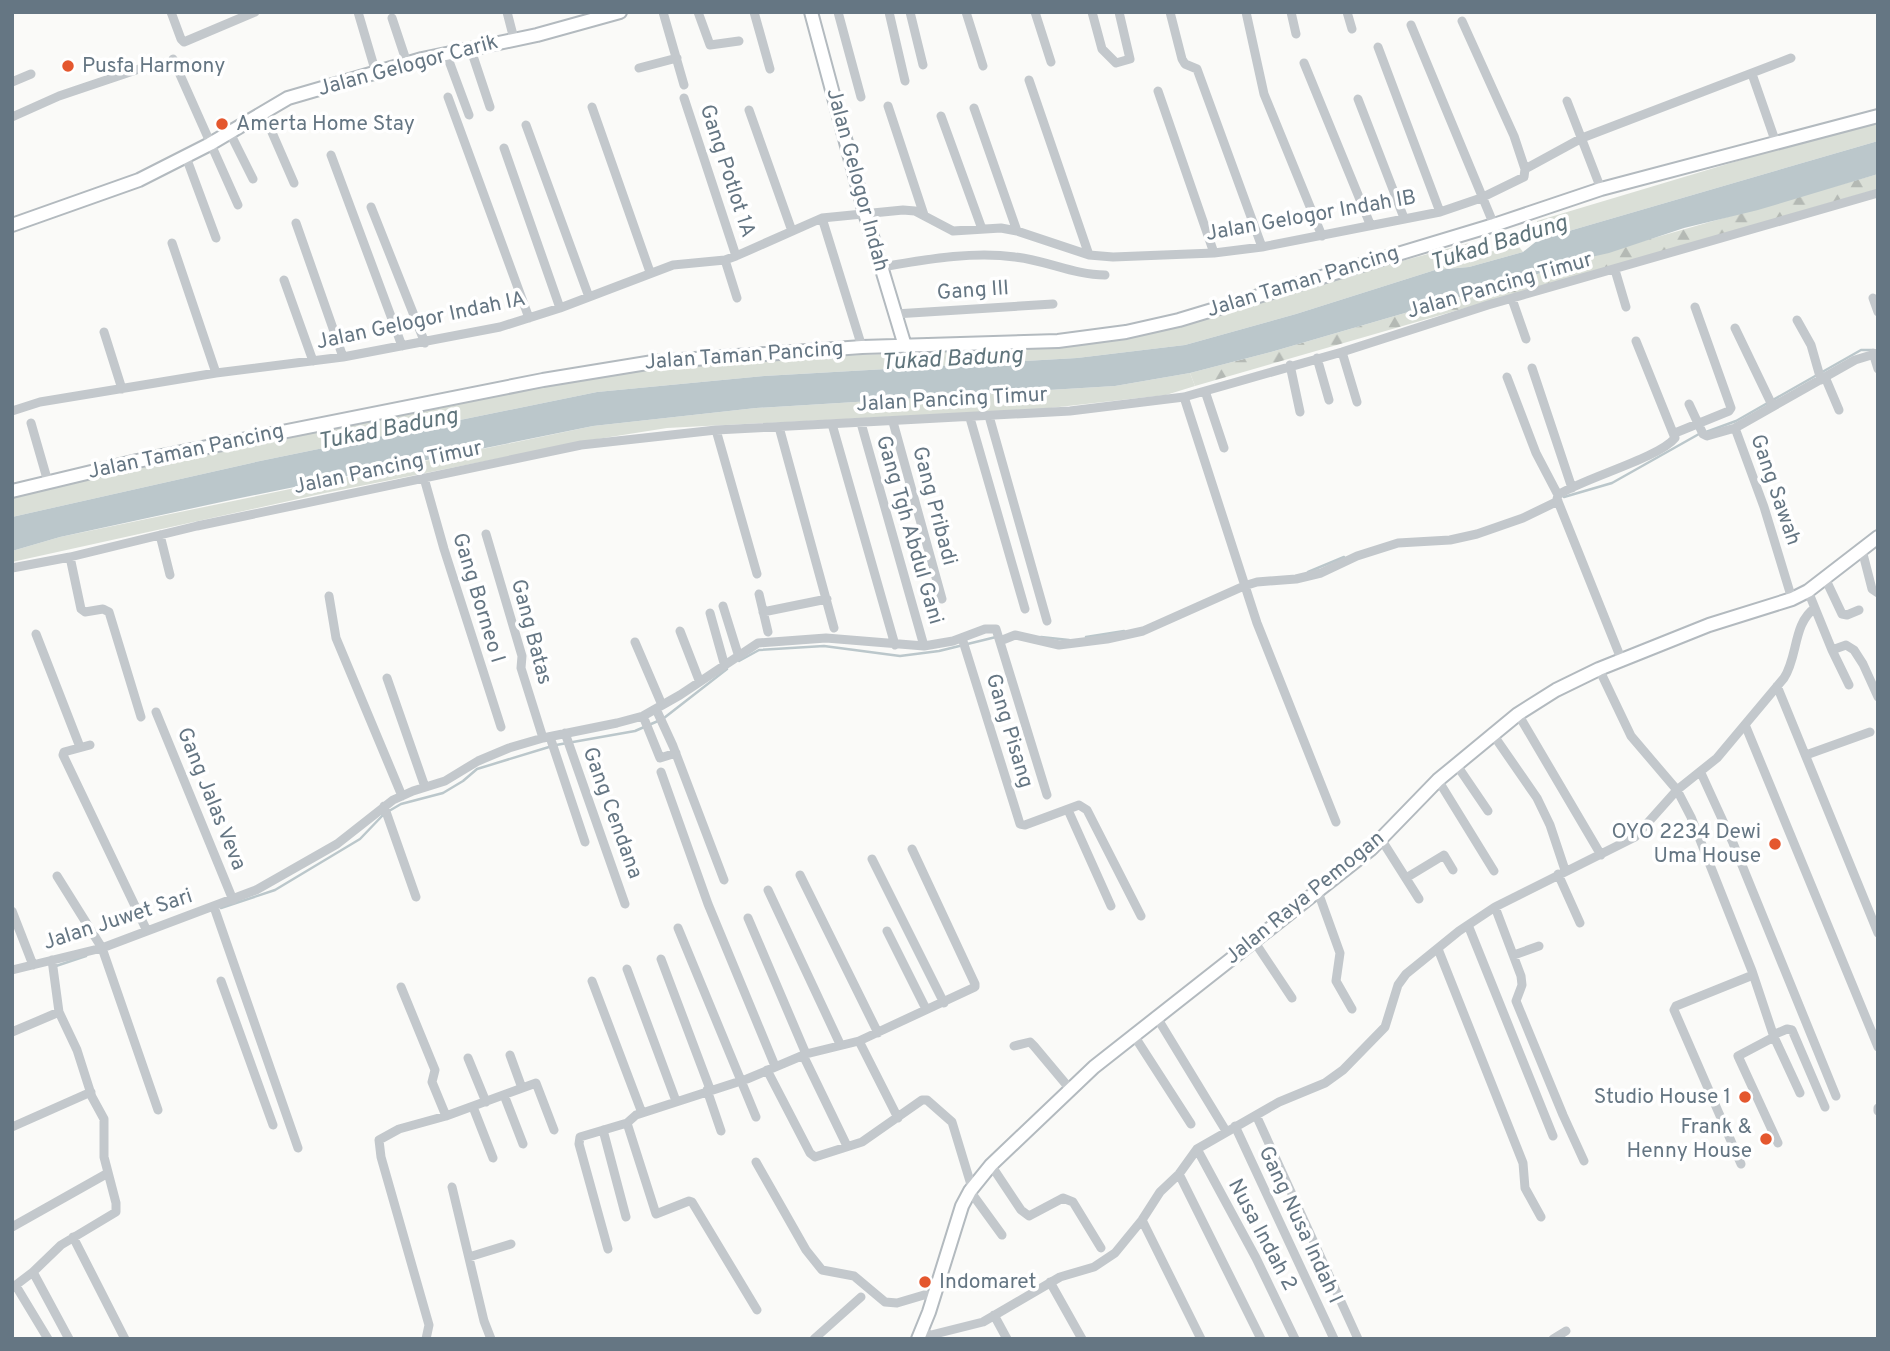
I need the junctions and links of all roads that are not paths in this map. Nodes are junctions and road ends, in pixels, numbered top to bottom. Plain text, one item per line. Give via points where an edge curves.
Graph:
1 (170, 12) edge
2 (255, 12) edge
3 (358, 12) edge
4 (507, 12) edge
5 (620, 12) edge
6 (663, 12) edge
7 (698, 12) edge
8 (754, 12) edge
9 (811, 12) edge
10 (838, 12) edge
11 (889, 12) edge
12 (910, 12) edge
13 (966, 12) edge
14 (1035, 12) edge
15 (1090, 12) edge
16 (1119, 12) edge
17 (1170, 12) edge
18 (1246, 12) edge
19 (1291, 12) edge
20 (1347, 12) edge
21 (392, 18) dead end
22 (1462, 21) dead end
23 (1411, 25) dead end
24 (1352, 29) dead end
25 (1296, 34) dead end
26 (514, 39) junction
27 (739, 41) dead end
28 (470, 47) junction
29 (1097, 47) dead end
30 (1378, 47) dead end
31 (446, 53) junction
32 (677, 58) junction
33 (1791, 58) dead end
34 (173, 59) dead end
35 (1051, 62) dead end
36 (407, 63) junction
37 (1304, 63) dead end
38 (923, 65) dead end
39 (982, 66) dead end
40 (639, 68) dead end
41 (139, 69) dead end
42 (770, 69) dead end
43 (376, 72) junction
44 (32, 74) dead end
45 (1752, 75) junction
46 (1028, 80) dead end
47 (905, 81) dead end
48 (12, 82) edge
49 (684, 85) dead end
50 (1158, 92) dead end
51 (448, 97) dead end
52 (861, 97) dead end
53 (684, 98) dead end
54 (1357, 99) dead end
55 (1566, 101) dead end
56 (888, 106) dead end
57 (490, 107) dead end
58 (592, 107) dead end
59 (974, 108) dead end
60 (749, 110) dead end
61 (264, 114) junction
62 (469, 115) dead end
63 (941, 116) dead end
64 (1878, 116) edge
65 (12, 117) edge
66 (526, 125) dead end
67 (230, 133) junction
68 (1582, 138) junction
69 (211, 144) junction
70 (1776, 144) junction
71 (504, 148) dead end
72 (331, 155) dead end
73 (186, 157) junction
74 (1525, 169) junction
75 (253, 179) dead end
76 (294, 183) dead end
77 (1601, 190) junction
78 (1878, 193) edge
79 (1482, 198) junction
80 (238, 205) dead end
81 (371, 207) dead end
82 (1440, 212) junction
83 (865, 213) junction
84 (924, 215) junction
85 (822, 218) junction
86 (1404, 218) junction
87 (371, 221) dead end
88 (296, 223) dead end
89 (1370, 224) junction
90 (12, 225) edge
91 (1494, 225) junction
92 (982, 229) junction
93 (792, 231) junction
94 (1017, 231) junction
95 (1322, 236) junction
96 (216, 238) dead end
97 (172, 243) dead end
98 (1262, 247) junction
99 (1214, 253) junction
100 (1089, 255) junction
101 (736, 256) junction
102 (725, 260) junction
103 (881, 267) junction
104 (1615, 271) junction
105 (650, 272) junction
106 (1105, 275) dead end
107 (284, 280) dead end
108 (589, 297) junction
109 (737, 298) dead end
110 (1873, 298) dead end
111 (1512, 299) junction
112 (1053, 304) dead end
113 (1626, 307) dead end
114 (1695, 307) dead end
115 (560, 308) junction
116 (1878, 312) edge
117 (895, 314) junction
118 (529, 318) junction
119 (1797, 320) dead end
120 (1735, 328) dead end
121 (104, 332) dead end
122 (1526, 339) dead end
123 (1636, 341) dead end
124 (423, 343) junction
125 (402, 346) junction
126 (905, 346) junction
127 (862, 347) junction
128 (1342, 352) junction
129 (1875, 353) edge
130 (343, 357) junction
131 (1317, 358) junction
132 (313, 361) junction
133 (1290, 365) junction
134 (1532, 368) dead end
135 (1878, 369) edge
136 (216, 373) junction
137 (1821, 375) junction
138 (1507, 377) dead end
139 (122, 388) junction
140 (1205, 391) junction
141 (1184, 397) junction
142 (1329, 400) dead end
143 (1357, 402) dead end
144 (1689, 404) dead end
145 (1771, 404) junction
146 (1839, 410) dead end
147 (12, 411) edge
148 (1300, 412) dead end
149 (989, 416) junction
150 (970, 418) junction
151 (893, 422) junction
152 (31, 423) dead end
153 (860, 423) junction
154 (832, 424) junction
155 (779, 427) junction
156 (1735, 428) junction
157 (1701, 429) junction
158 (716, 430) junction
159 (1675, 433) junction
160 (1223, 448) dead end
161 (424, 478) junction
162 (48, 482) junction
163 (1572, 488) junction
164 (12, 491) edge
165 (1558, 498) junction
166 (486, 534) dead end
167 (160, 535) junction
168 (1878, 537) edge
169 (1862, 550) junction
170 (70, 557) junction
171 (12, 568) edge
172 (757, 574) dead end
173 (170, 575) dead end
174 (1825, 578) junction
175 (1244, 583) junction
176 (1878, 593) edge
177 (759, 594) dead end
178 (329, 596) dead end
179 (827, 599) junction
180 (942, 599) dead end
181 (1793, 599) junction
182 (1812, 600) junction
183 (723, 606) dead end
184 (1025, 609) dead end
185 (1859, 610) dead end
186 (763, 612) junction
187 (709, 613) dead end
188 (1047, 621) dead end
189 (834, 628) dead end
190 (680, 631) dead end
191 (768, 632) dead end
192 (36, 635) dead end
193 (998, 636) junction
194 (635, 642) dead end
195 (963, 642) junction
196 (895, 645) junction
197 (924, 646) junction
198 (1832, 650) junction
199 (738, 654) junction
200 (1622, 661) junction
201 (724, 663) junction
202 (1599, 669) junction
203 (387, 678) dead end
204 (699, 681) junction
205 (1849, 685) dead end
206 (1777, 686) junction
207 (1878, 696) edge
208 (156, 712) dead end
209 (660, 712) junction
210 (1518, 713) junction
211 (141, 717) dead end
212 (645, 721) junction
213 (501, 727) dead end
214 (1746, 727) junction
215 (1870, 732) dead end
216 (1492, 733) junction
217 (567, 739) junction
218 (549, 741) junction
219 (676, 753) junction
220 (1806, 755) junction
221 (1456, 764) junction
222 (661, 772) dead end
223 (1701, 773) junction
224 (1438, 780) junction
225 (425, 787) junction
226 (1677, 790) junction
227 (402, 796) junction
228 (1047, 796) dead end
229 (386, 809) junction
230 (1068, 810) junction
231 (1488, 811) dead end
232 (1336, 821) dead end
233 (1381, 839) junction
234 (585, 842) dead end
235 (912, 849) dead end
236 (1599, 851) junction
237 (872, 859) dead end
238 (1562, 868) junction
239 (1452, 870) dead end
240 (1494, 871) dead end
241 (800, 875) dead end
242 (57, 876) dead end
243 (1406, 878) junction
244 (724, 880) dead end
245 (768, 890) dead end
246 (1318, 892) junction
247 (416, 897) dead end
248 (1419, 899) dead end
249 (233, 900) junction
250 (625, 904) dead end
251 (1111, 906) dead end
252 (1495, 907) junction
253 (215, 909) junction
254 (12, 911) edge
255 (1141, 916) dead end
256 (748, 918) dead end
257 (1580, 923) dead end
258 (1468, 925) junction
259 (678, 928) dead end
260 (147, 931) junction
261 (887, 931) dead end
262 (1878, 933) edge
263 (1254, 941) junction
264 (1539, 946) dead end
265 (1438, 948) junction
266 (102, 950) junction
267 (1514, 955) junction
268 (661, 959) dead end
269 (33, 965) junction
270 (53, 966) junction
271 (628, 969) dead end
272 (12, 970) edge
273 (1753, 975) junction
274 (221, 981) dead end
275 (592, 981) dead end
276 (401, 987) dead end
277 (1292, 998) dead end
278 (248, 1002) junction
279 (944, 1003) junction
280 (232, 1008) junction
281 (926, 1009) junction
282 (1352, 1009) dead end
283 (59, 1012) junction
284 (1156, 1016) junction
285 (12, 1032) edge
286 (877, 1033) junction
287 (1133, 1034) junction
288 (1773, 1036) junction
289 (859, 1041) junction
290 (841, 1044) junction
291 (1014, 1046) dead end
292 (1878, 1047) edge
293 (510, 1055) dead end
294 (805, 1055) junction
295 (468, 1058) dead end
296 (771, 1068) junction
297 (741, 1081) junction
298 (522, 1088) junction
299 (1070, 1089) junction
300 (709, 1090) junction
301 (91, 1092) junction
302 (1800, 1093) dead end
303 (504, 1095) junction
304 (1836, 1096) dead end
305 (676, 1101) junction
306 (486, 1102) junction
307 (473, 1107) junction
308 (1825, 1107) dead end
309 (158, 1110) dead end
310 (642, 1113) junction
311 (1256, 1115) junction
312 (446, 1116) junction
313 (756, 1117) dead end
314 (898, 1118) junction
315 (627, 1123) junction
316 (1191, 1124) dead end
317 (273, 1125) dead end
318 (12, 1127) edge
319 (1227, 1127) junction
320 (554, 1130) dead end
321 (603, 1130) junction
322 (721, 1131) dead end
323 (1553, 1136) dead end
324 (1778, 1143) dead end
325 (523, 1144) dead end
326 (847, 1146) junction
327 (298, 1148) dead end
328 (1197, 1149) junction
329 (493, 1158) dead end
330 (1584, 1161) dead end
331 (756, 1163) dead end
332 (1741, 1164) dead end
333 (991, 1165) junction
334 (108, 1173) junction
335 (1179, 1174) junction
336 (452, 1187) dead end
337 (971, 1189) junction
338 (626, 1217) dead end
339 (1541, 1217) dead end
340 (1142, 1220) junction
341 (12, 1227) edge
342 (1002, 1235) dead end
343 (73, 1237) junction
344 (511, 1244) dead end
345 (1101, 1248) dead end
346 (608, 1249) dead end
347 (469, 1257) junction
348 (33, 1272) junction
349 (1050, 1282) junction
350 (14, 1287) edge
351 (934, 1296) junction
352 (861, 1297) dead end
353 (757, 1310) dead end
354 (994, 1315) junction
355 (1566, 1331) dead end
356 (926, 1336) edge
357 (48, 1339) edge
358 (69, 1339) edge
359 (125, 1339) edge
360 (426, 1339) edge
361 (491, 1339) edge
362 (814, 1339) edge
363 (1007, 1339) edge
364 (1082, 1339) edge
365 (1201, 1339) edge
366 (1261, 1339) edge
367 (1296, 1339) edge
368 (1334, 1339) edge
369 (1358, 1339) edge
370 (1553, 1339) edge

1 - 2 street via 184,42
3 - 43 street
4 - 26 street
5 - 26 street, Jalan Gelogor Carik
6 - 32 street
7 - 27 street via 710,45
8 - 42 street
9 - 83 street, Jalan Gelogor Indah
10 - 52 street
11 - 47 street
12 - 38 street
13 - 39 street
14 - 35 street
15 - 16 street via 1102,50 1116,63 1130,59
15 - 29 street
17 - 98 street via 1182,59 1197,69
18 - 95 street via 1259,79
19 - 25 street
20 - 24 street
21 - 36 street
22 - 74 street
23 - 79 street
26 - 28 street, Jalan Gelogor Carik
28 - 31 street, Jalan Gelogor Carik
28 - 57 street
30 - 82 street
31 - 36 street, Jalan Gelogor Carik
31 - 62 street
32 - 40 street
32 - 49 street
33 - 45 street, Jalan Gelogor Indah IB
34 - 69 street
36 - 43 street, Jalan Gelogor Carik
37 - 89 street
41 - 65 street
43 - 61 street, Jalan Gelogor Carik via 288,99
44 - 48 street
45 - 68 street, Jalan Gelogor Indah IB
45 - 70 street
46 - 100 street
50 - 99 street
51 - 118 street
53 - 101 street, Gang Potlot 1A
54 - 86 street
55 - 68 street
56 - 84 street
58 - 105 street
59 - 94 street
60 - 93 street
61 - 67 street, Jalan Gelogor Carik
61 - 76 street
63 - 92 street
64 - 70 street, Jalan Taman Pancing
66 - 108 street
67 - 69 street, Jalan Gelogor Carik
67 - 75 street
68 - 74 street, Jalan Gelogor Indah IB
68 - 77 street
69 - 73 street, Jalan Gelogor Carik
69 - 80 street
70 - 77 street, Jalan Taman Pancing
71 - 115 street
72 - 125 street
73 - 90 street, Jalan Gelogor Carik via 139,180
73 - 96 street
74 - 79 street, Jalan Gelogor Indah IB via 1524,177
77 - 91 street, Jalan Taman Pancing
78 - 104 street, Jalan Pancing Timur
79 - 82 street, Jalan Gelogor Indah IB
79 - 91 street
81 - 124 street
82 - 86 street, Jalan Gelogor Indah IB
83 - 84 street, Jalan Gelogor Indah IB via 903,210
83 - 85 street, Jalan Gelogor Indah IA
83 - 103 street, Jalan Gelogor Indah
84 - 92 street, Jalan Gelogor Indah IB via 953,231
85 - 93 street, Jalan Gelogor Indah IA
85 - 127 street
86 - 89 street, Jalan Gelogor Indah IB
87 - 124 street
88 - 130 street
89 - 95 street, Jalan Gelogor Indah IB
91 - 126 street, Jalan Taman Pancing via 1126,332 1058,341
92 - 94 street, Jalan Gelogor Indah IB
93 - 101 street, Jalan Gelogor Indah IA
94 - 100 street, Jalan Gelogor Indah IB
95 - 98 street, Jalan Gelogor Indah IB
97 - 136 street
98 - 99 street, Jalan Gelogor Indah IB
99 - 100 street, Jalan Gelogor Indah IB
101 - 102 street, Jalan Gelogor Indah IA
102 - 105 street, Jalan Gelogor Indah IA
102 - 109 street
103 - 106 street via 990,255
103 - 117 street, Jalan Gelogor Indah
104 - 111 street, Jalan Pancing Timur
104 - 113 street
105 - 108 street, Jalan Gelogor Indah IA
107 - 132 street
108 - 115 street, Jalan Gelogor Indah IA
110 - 116 street
111 - 122 street
111 - 128 street, Jalan Pancing Timur
112 - 117 street, Gang III
114 - 157 street via 1731,408
115 - 118 street, Jalan Gelogor Indah IA
117 - 126 street, Jalan Gelogor Indah
118 - 124 street, Jalan Gelogor Indah IA
119 - 137 street
120 - 145 street
121 - 139 street
123 - 159 street
124 - 125 street, Jalan Gelogor Indah IA
125 - 130 street, Jalan Gelogor Indah IA
126 - 127 street, Jalan Taman Pancing
127 - 162 street, Jalan Taman Pancing via 653,362 584,373
128 - 131 street, Jalan Pancing Timur
128 - 143 street
129 - 135 street
129 - 137 street, Gang Sawah
130 - 132 street, Jalan Gelogor Indah IA
131 - 133 street, Jalan Pancing Timur
131 - 142 street
132 - 136 street, Jalan Gelogor Indah IA
133 - 140 street, Jalan Pancing Timur
133 - 148 street
134 - 163 street
136 - 139 street, Jalan Gelogor Indah IA
137 - 145 street, Gang Sawah
137 - 146 street
138 - 165 street
139 - 147 street, Jalan Gelogor Indah IA
140 - 141 street, Jalan Pancing Timur
140 - 160 street
141 - 149 street, Jalan Pancing Timur
141 - 175 street
144 - 157 street
145 - 156 street, Gang Sawah
149 - 150 street, Jalan Pancing Timur
149 - 188 street
150 - 151 street, Jalan Pancing Timur
150 - 184 street
151 - 153 street, Jalan Pancing Timur
151 - 180 street, Gang Pribadi
152 - 162 street
153 - 154 street, Jalan Pancing Timur
153 - 197 street, Gang Tgh Abdul Gani
154 - 155 street, Jalan Pancing Timur
154 - 196 street
155 - 158 street, Jalan Pancing Timur
155 - 179 street
156 - 157 street via 1710,435
156 - 181 street, Gang Sawah
157 - 159 street, Jalan Juwet Sari
158 - 161 street, Jalan Pancing Timur via 581,445
158 - 172 street
159 - 163 street, Jalan Juwet Sari via 1671,442
161 - 167 street, Jalan Pancing Timur
161 - 213 street, Gang Borneo I
162 - 164 street, Jalan Taman Pancing
163 - 165 street, Jalan Juwet Sari
165 - 175 street, Jalan Juwet Sari via 1478,534 1398,543 1357,555 1321,573
165 - 200 street
166 - 218 street, Gang Batas via 522,656 521,668
167 - 170 street, Jalan Pancing Timur
167 - 173 street
168 - 169 street, Jalan Raya Pemogan
169 - 174 street, Jalan Raya Pemogan
169 - 176 street via 1872,589
170 - 171 street, Jalan Pancing Timur
170 - 211 street via 81,609 108,612
174 - 182 street, Jalan Raya Pemogan
174 - 185 street via 1842,614
175 - 193 street, Jalan Juwet Sari via 1143,631 1107,639 1059,645
175 - 232 street
177 - 186 street
178 - 227 street via 336,638
179 - 186 street
179 - 189 street
181 - 182 street, Jalan Raya Pemogan
181 - 200 street, Jalan Raya Pemogan via 1709,625
182 - 198 street
182 - 206 street via 1789,671
183 - 199 street
186 - 191 street
187 - 201 street
190 - 204 street
192 - 260 street via 85,746 63,755
193 - 195 street, Jalan Juwet Sari via 993,628 985,629
193 - 228 street
194 - 209 street
195 - 197 street, Jalan Juwet Sari
195 - 230 street, Gang Pisang via 1020,824
196 - 197 street, Jalan Juwet Sari
196 - 199 street, Jalan Juwet Sari via 826,638 765,641
198 - 205 street
198 - 207 street via 1846,645 1854,650
199 - 201 street, Jalan Juwet Sari
200 - 202 street, Jalan Raya Pemogan
201 - 204 street, Jalan Juwet Sari
202 - 210 street, Jalan Raya Pemogan
202 - 226 street via 1631,736
203 - 225 street
204 - 209 street, Jalan Juwet Sari
206 - 214 street
206 - 220 street
208 - 249 street, Gang Jalas Veva
209 - 212 street, Jalan Juwet Sari
209 - 219 street
210 - 216 street, Jalan Raya Pemogan
210 - 236 street
212 - 217 street, Jalan Juwet Sari via 617,723
212 - 219 street via 660,758
214 - 223 street
214 - 292 street
215 - 220 street
216 - 221 street, Jalan Raya Pemogan
216 - 238 street via 1536,798 1550,825
217 - 218 street, Jalan Juwet Sari
217 - 250 street, Gang Cendana
218 - 225 street, Jalan Juwet Sari via 488,756
218 - 234 street, Gang Batas
219 - 244 street
220 - 262 street
221 - 224 street, Jalan Raya Pemogan
221 - 231 street
222 - 296 street
223 - 226 street
223 - 304 street
224 - 233 street, Jalan Raya Pemogan
224 - 240 street
225 - 227 street, Jalan Juwet Sari
226 - 236 street via 1635,837
226 - 273 street
227 - 229 street, Jalan Juwet Sari
229 - 247 street
229 - 249 street, Jalan Juwet Sari via 337,844
230 - 251 street
230 - 255 street via 1079,806 1087,810
233 - 243 street
233 - 246 street, Jalan Raya Pemogan
235 - 279 street via 975,984
236 - 238 street
237 - 279 street
238 - 252 street
238 - 257 street
239 - 243 street via 1444,855
241 - 286 street
242 - 266 street
243 - 248 street
245 - 290 street
246 - 263 street, Jalan Raya Pemogan
246 - 282 street via 1340,953 1336,981
249 - 253 street, Jalan Juwet Sari
252 - 258 street
252 - 267 street
253 - 260 street, Jalan Juwet Sari
253 - 278 street
254 - 269 street
256 - 294 street
258 - 265 street
258 - 323 street
259 - 297 street
260 - 266 street, Jalan Juwet Sari
261 - 281 street
263 - 277 street
263 - 284 street, Jalan Raya Pemogan
264 - 267 street
265 - 311 street via 1406,974 1385,1027 1343,1070
265 - 339 street via 1523,1163 1525,1188
266 - 270 street, Jalan Juwet Sari
266 - 309 street
267 - 330 street via 1522,985 1516,1001
268 - 300 street
269 - 270 street, Jalan Juwet Sari
269 - 272 street, Jalan Juwet Sari
270 - 283 street
271 - 305 street
273 - 288 street
273 - 332 street via 1674,1010
274 - 280 street
275 - 310 street
276 - 312 street via 435,1070 432,1082
278 - 280 street
278 - 327 street
279 - 281 street
280 - 317 street
281 - 286 street
283 - 285 street
283 - 301 street
284 - 287 street, Jalan Raya Pemogan
284 - 319 street, Gang Nusa Indah I
286 - 289 street
287 - 299 street, Jalan Raya Pemogan
287 - 316 street
288 - 302 street
288 - 308 street via 1792,1030
288 - 324 street via 1738,1056
289 - 290 street
289 - 314 street
290 - 294 street
291 - 299 street via 1030,1042
293 - 298 street
294 - 296 street
294 - 326 street
295 - 306 street
296 - 297 street
296 - 326 street via 811,1155
297 - 300 street
297 - 313 street
298 - 303 street
298 - 320 street via 536,1083
299 - 333 street, Jalan Raya Pemogan
300 - 305 street
300 - 322 street
301 - 318 street
301 - 334 street via 104,1119
303 - 306 street
303 - 325 street
305 - 310 street
306 - 307 street
307 - 312 street
307 - 329 street
310 - 315 street
311 - 319 street
311 - 369 street
312 - 360 street via 399,1129 379,1140 429,1325
314 - 326 street via 862,1142
314 - 337 street via 925,1099 952,1122
315 - 321 street
315 - 353 street via 656,1214 692,1202
319 - 328 street
319 - 368 street, Gang Nusa Indah I
321 - 338 street
321 - 346 street via 578,1140
328 - 335 street
328 - 367 street, Nusa Indah 2
331 - 351 street via 821,1270 853,1276 885,1302
333 - 337 street, Jalan Raya Pemogan
333 - 345 street via 1029,1216 1063,1198 1073,1202
334 - 341 street
334 - 343 street via 116,1212
335 - 340 street via 1160,1192
335 - 366 street
336 - 347 street
337 - 342 street
337 - 351 street, Jalan Raya Pemogan
340 - 349 street via 1105,1260
340 - 365 street
343 - 348 street
343 - 359 street
344 - 347 street
347 - 361 street
348 - 350 street
348 - 358 street
349 - 354 street
349 - 364 street
350 - 357 street
351 - 356 street, Jalan Raya Pemogan
352 - 362 street
354 - 356 street
354 - 363 street
355 - 370 street

